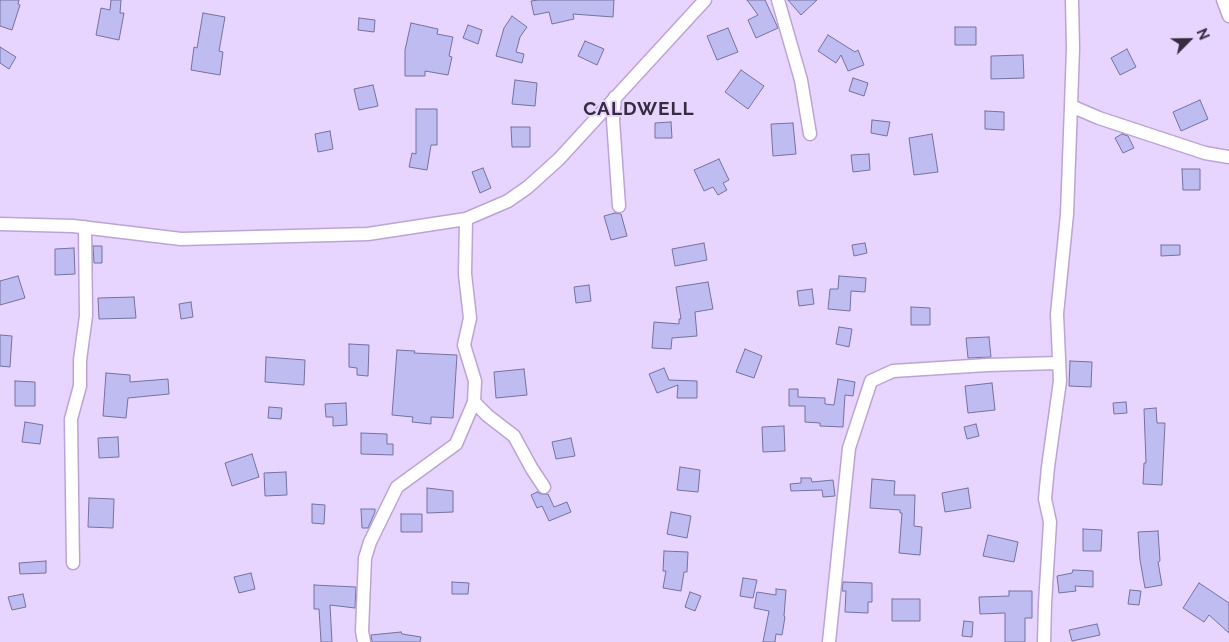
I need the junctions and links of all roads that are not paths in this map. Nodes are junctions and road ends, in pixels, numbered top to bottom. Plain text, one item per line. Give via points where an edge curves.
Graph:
1 (705, 0) edge
2 (778, 0) edge
3 (1072, 0) edge
4 (1223, 0) edge
5 (1229, 16) edge
6 (615, 97) junction
7 (1071, 106) junction
8 (810, 134) dead end
9 (1229, 157) edge
10 (619, 206) dead end
11 (466, 219) junction
12 (0, 224) edge
13 (85, 228) junction
14 (1059, 363) junction
15 (474, 402) junction
16 (544, 487) dead end
17 (73, 563) dead end
18 (364, 642) edge
19 (829, 642) edge
20 (1044, 642) edge

1 - 6 street
2 - 8 street via 801,80
3 - 7 street
4 - 5 street
6 - 10 street via 613,120
6 - 11 street via 559,159 528,187 508,201
7 - 9 street via 1205,153
7 - 14 street via 1067,214 1057,314
11 - 13 street via 368,234 294,237 180,239
11 - 15 street via 465,274 470,318 464,345 475,381
12 - 13 street
13 - 17 street via 86,316 80,386 72,419
14 - 19 street via 893,371 871,381 849,448
14 - 20 street via 1060,381 1045,499 1050,522
15 - 16 street via 514,436
15 - 18 street via 456,444 397,486 370,542 365,558

